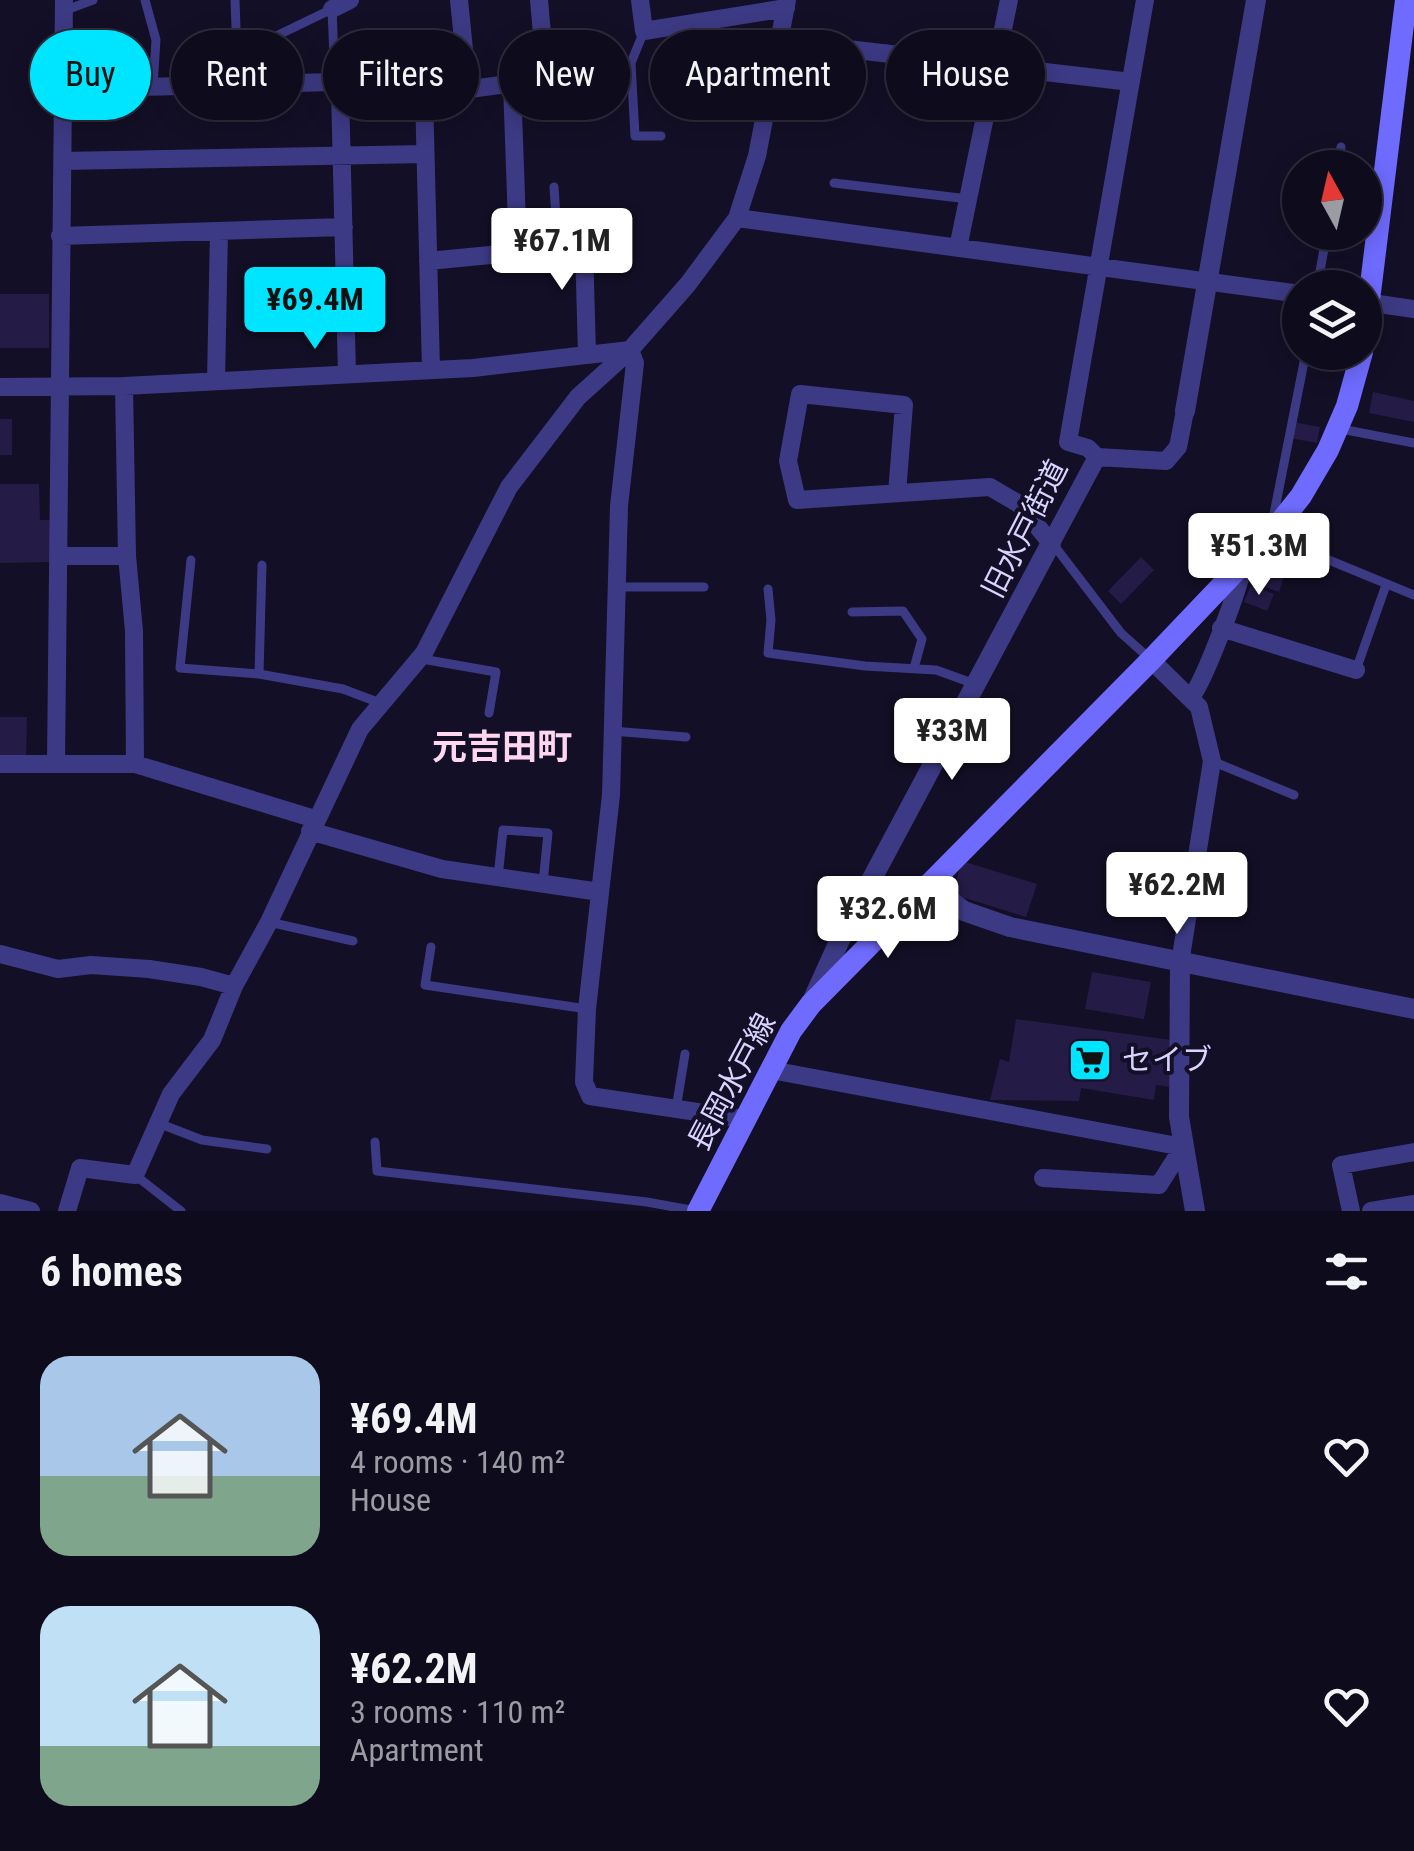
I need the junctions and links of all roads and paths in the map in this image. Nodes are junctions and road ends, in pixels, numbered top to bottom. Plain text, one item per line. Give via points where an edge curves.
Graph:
1 (93, 0) edge
2 (145, 0) edge
3 (235, 0) edge
4 (459, 0) edge
5 (539, 0) edge
6 (640, 0) edge
7 (1009, 0) edge
8 (1145, 0) edge
9 (1256, 0) edge
10 (1406, 0) edge
11 (341, 4) edge
12 (786, 4) edge
13 (65, 5) edge
14 (339, 30) edge
15 (462, 30) edge
16 (542, 30) edge
17 (781, 30) edge
18 (1003, 30) edge
19 (644, 31) junction
20 (1045, 72) edge
21 (323, 82) edge
22 (1131, 82) junction
23 (153, 86) joint
24 (64, 120) edge
25 (341, 120) edge
26 (424, 120) edge
27 (513, 120) edge
28 (764, 120) edge
29 (985, 120) edge
30 (661, 136) dead end
31 (1341, 147) dead end
32 (1341, 150) edge
33 (424, 154) junction
34 (342, 156) junction
35 (63, 161) junction
36 (834, 183) dead end
37 (554, 187) dead end
38 (968, 199) junction
39 (737, 218) junction
40 (344, 227) junction
41 (219, 230) junction
42 (60, 236) junction
43 (558, 248) junction
44 (958, 248) junction
45 (518, 252) junction
46 (428, 261) junction
47 (1100, 267) junction
48 (1372, 270) edge
49 (1207, 281) junction
50 (1282, 291) edge
51 (1382, 305) edge
52 (1414, 309) edge
53 (630, 350) junction
54 (588, 354) junction
55 (432, 369) junction
56 (1302, 370) edge
57 (1356, 370) edge
58 (348, 374) junction
59 (216, 381) junction
60 (124, 386) junction
61 (0, 387) edge
62 (58, 388) junction
63 (1184, 411) joint
64 (1338, 428) junction
65 (1414, 443) edge
66 (1097, 457) junction
67 (897, 493) junction
68 (1270, 535) junction
69 (1051, 542) junction
70 (58, 556) junction
71 (127, 556) junction
72 (192, 560) dead end
73 (1243, 564) junction
74 (262, 566) dead end
75 (1386, 585) junction
76 (617, 587) junction
77 (704, 587) dead end
78 (768, 589) dead end
79 (1414, 595) edge
80 (852, 612) dead end
81 (1221, 628) junction
82 (420, 658) junction
83 (1152, 660) junction
84 (914, 668) junction
85 (1356, 670) joint
86 (259, 674) junction
87 (977, 685) junction
88 (1192, 697) junction
89 (380, 703) junction
90 (489, 712) dead end
91 (612, 731) junction
92 (686, 737) dead end
93 (1212, 761) junction
94 (0, 764) edge
95 (56, 764) junction
96 (135, 764) junction
97 (1294, 795) dead end
98 (313, 825) junction
99 (498, 877) junction
100 (543, 884) junction
101 (928, 884) junction
102 (600, 892) junction
103 (269, 922) junction
104 (353, 942) dead end
105 (431, 947) dead end
106 (0, 954) edge
107 (1180, 963) junction
108 (234, 986) junction
109 (811, 1004) junction
110 (587, 1009) junction
111 (1414, 1009) edge
112 (685, 1054) dead end
113 (770, 1070) junction
114 (676, 1109) junction
115 (744, 1119) junction
116 (158, 1123) junction
117 (375, 1142) dead end
118 (1183, 1147) junction
119 (267, 1149) dead end
120 (1414, 1152) edge
121 (135, 1175) junction
122 (1043, 1178) dead end
123 (0, 1203) edge
124 (1414, 1204) edge
125 (31, 1211) edge
126 (68, 1211) edge
127 (182, 1211) edge
128 (697, 1211) edge
129 (1195, 1211) edge
130 (1351, 1211) edge
131 (1370, 1211) edge

1 - 13 lane
2 - 23 lane via 156,40
3 - 11 lane via 237,55
4 - 15 street
5 - 16 street
6 - 19 street
7 - 18 street
8 - 22 street
9 - 49 street, 旧水戸街道
10 - 48 main road
11 - 14 lane
12 - 17 street
12 - 19 street
19 - 30 lane via 631,63 635,136
20 - 22 street
21 - 23 street
22 - 47 street
24 - 35 street
25 - 34 street
26 - 33 street
27 - 45 street
28 - 39 street
29 - 38 street
31 - 32 lane
33 - 34 street
33 - 46 street
34 - 35 street
34 - 40 street
35 - 42 street
36 - 38 lane
37 - 43 lane
38 - 44 street
39 - 44 street
39 - 53 street
40 - 41 street
40 - 58 street
41 - 42 street
41 - 59 street
42 - 62 street
43 - 45 street
43 - 54 street via 584,246
44 - 47 street
45 - 46 street
46 - 55 street
47 - 49 street
47 - 66 street via 1068,442
49 - 50 street
49 - 63 street, 旧水戸街道
51 - 52 street
53 - 54 street
53 - 76 street via 635,363
53 - 82 street via 578,397 508,487
54 - 55 street
55 - 58 street
56 - 68 lane
57 - 64 main road, 長岡水戸線
58 - 59 street
59 - 60 street
60 - 62 street
60 - 71 street
61 - 62 street
62 - 70 street
63 - 66 street, 旧水戸街道 via 1178,447 1166,461
64 - 65 lane
64 - 68 main road, 長岡水戸線 via 1313,477
66 - 69 street, 旧水戸街道
67 - 67 street via 796,500 788,461 800,394 904,406
67 - 69 street via 990,486 1019,504
68 - 73 main road, 長岡水戸線
68 - 75 lane
69 - 83 lane via 1121,633
69 - 87 street, 旧水戸街道
70 - 71 street
70 - 95 street
71 - 96 street
72 - 86 lane via 180,668
73 - 81 street
73 - 83 main road, 長岡水戸線
74 - 86 lane
75 - 79 lane
75 - 85 lane
76 - 77 lane
76 - 91 street
78 - 84 lane via 768,653
80 - 84 lane via 903,611 922,639
81 - 85 street
81 - 88 street
82 - 89 street
82 - 90 lane via 496,672
83 - 88 street
83 - 101 main road, 長岡水戸線
84 - 87 lane
86 - 89 lane via 342,688
87 - 109 street, 旧水戸街道
88 - 93 street
89 - 98 street via 360,728
91 - 92 lane
91 - 102 street
93 - 97 lane
93 - 107 street
94 - 95 street
95 - 96 street
96 - 98 street
98 - 99 street via 442,870
98 - 103 street
99 - 100 street
99 - 100 lane via 503,830 548,833
100 - 102 street
101 - 107 street via 984,920
101 - 109 main road, 長岡水戸線
102 - 110 street
103 - 104 lane
103 - 108 street
105 - 110 lane via 425,986
106 - 108 street via 58,968 150,969
107 - 111 street
107 - 118 street
108 - 116 street via 212,1040
109 - 113 main road, 長岡水戸線
110 - 114 street via 584,1082 590,1096
112 - 114 lane
113 - 115 main road, 長岡水戸線
113 - 118 street
114 - 115 street
115 - 128 main road, 長岡水戸線
116 - 119 lane via 202,1140
116 - 121 street
117 - 128 lane via 377,1171
118 - 122 street via 1158,1185
118 - 129 street
120 - 130 street via 1341,1166
121 - 126 street via 80,1168
121 - 127 lane
123 - 125 street
124 - 131 street

